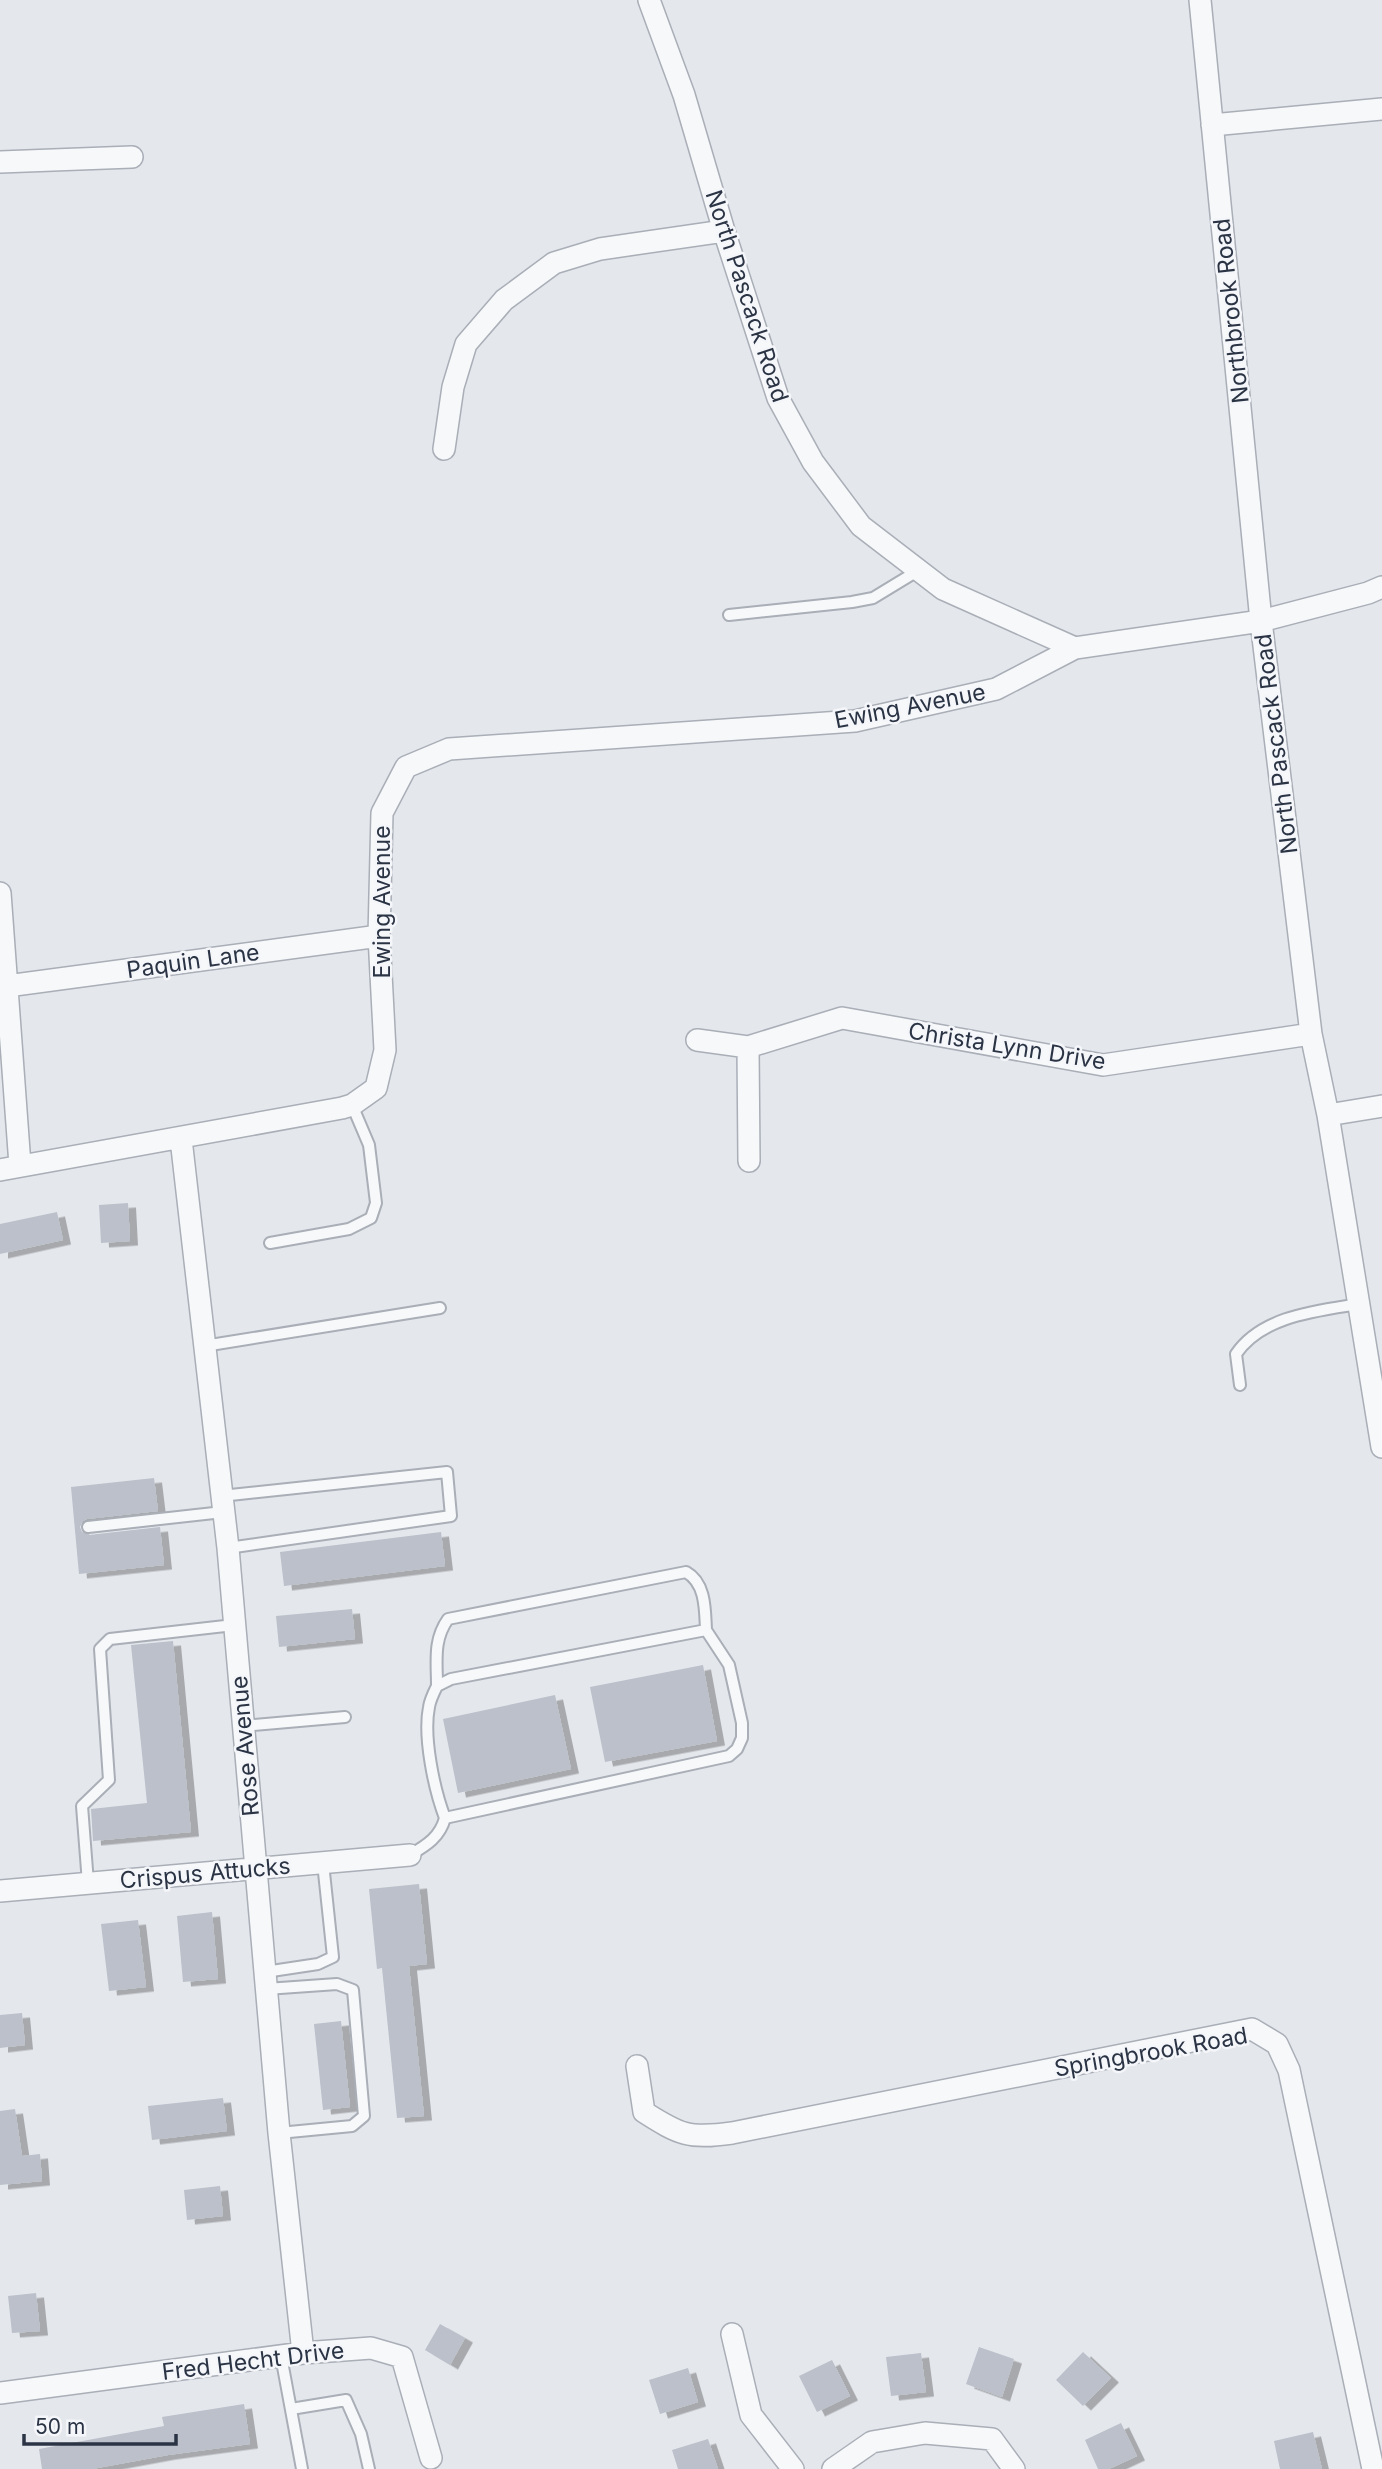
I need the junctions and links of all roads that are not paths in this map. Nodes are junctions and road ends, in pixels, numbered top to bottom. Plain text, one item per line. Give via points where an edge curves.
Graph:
1 (649, 0) edge
2 (1200, 0) edge
3 (1382, 109) edge
4 (1212, 125) junction
5 (132, 157) dead end
6 (0, 162) edge
7 (724, 231) junction
8 (444, 449) dead end
9 (919, 570) junction
10 (1382, 587) edge
11 (729, 615) dead end
12 (1261, 621) junction
13 (1074, 648) junction
14 (0, 893) edge
15 (379, 936) junction
16 (8, 986) junction
17 (1311, 1034) junction
18 (697, 1040) dead end
19 (748, 1047) junction
20 (352, 1105) junction
21 (1382, 1106) edge
22 (1328, 1115) junction
23 (180, 1139) junction
24 (749, 1161) dead end
25 (10, 1167) edge
26 (270, 1243) dead end
27 (1359, 1304) junction
28 (440, 1308) dead end
29 (204, 1346) junction
30 (1240, 1385) dead end
31 (1382, 1447) edge
32 (222, 1504) junction
33 (88, 1527) dead end
34 (228, 1548) junction
35 (234, 1625) junction
36 (706, 1630) junction
37 (437, 1686) junction
38 (345, 1717) dead end
39 (243, 1726) junction
40 (445, 1818) junction
41 (410, 1855) joint
42 (324, 1863) junction
43 (255, 1870) junction
44 (88, 1883) junction
45 (0, 1891) edge
46 (265, 1981) junction
47 (637, 2066) dead end
48 (279, 2133) junction
49 (732, 2334) dead end
50 (303, 2353) junction
51 (281, 2356) junction
52 (0, 2393) edge
53 (291, 2409) junction
54 (431, 2458) dead end
55 (302, 2469) edge
56 (369, 2469) edge
57 (793, 2469) edge
58 (833, 2469) edge
59 (1014, 2469) edge
60 (1373, 2469) edge

1 - 7 street, North Pascack Road via 684,95
2 - 4 street, Northbrook Road
3 - 4 street
4 - 12 street, Northbrook Road
5 - 6 street
7 - 8 street via 600,249 554,263 504,300 466,344 453,387
7 - 9 street, North Pascack Road via 778,398 813,462 861,526
9 - 11 lane via 873,598
9 - 13 street, North Pascack Road via 943,589
10 - 12 street
12 - 13 street, North Pascack Road
12 - 17 street, North Pascack Road
13 - 15 street, Ewing Avenue via 996,689 855,721 449,749 406,767 382,813
14 - 16 street
15 - 16 street, Paquin Lane
15 - 20 street, Ewing Avenue via 386,1050 376,1088
16 - 25 street
17 - 19 street, Christa Lynn Drive via 1103,1065 842,1018
17 - 22 street, North Pascack Road
18 - 19 street, Christa Lynn Drive
19 - 24 street
20 - 23 street, Ewing Avenue
20 - 26 lane via 369,1145 376,1203 371,1219 349,1229
21 - 22 street
22 - 27 street, North Pascack Road
23 - 25 street, Ewing Avenue
23 - 29 street, Rose Avenue
27 - 30 lane via 1300,1313 1245,1341 1236,1354
27 - 31 street, North Pascack Road
28 - 29 lane
29 - 32 street, Rose Avenue
32 - 33 lane
32 - 34 street, Rose Avenue
32 - 34 lane via 447,1472 451,1517
34 - 35 street, Rose Avenue
35 - 39 street, Rose Avenue
35 - 44 lane via 110,1639 100,1649 109,1780 82,1805
36 - 37 lane via 451,1679
36 - 37 lane via 701,1589 687,1572 448,1619 436,1644
36 - 40 lane via 729,1665 742,1723 737,1749 729,1756
37 - 40 lane via 427,1727
38 - 39 lane
39 - 43 street, Rose Avenue
40 - 41 lane via 441,1831
41 - 42 street, Crispus Attucks
42 - 43 street, Crispus Attucks
42 - 46 lane via 333,1957
43 - 44 street, Crispus Attucks
43 - 46 street, Rose Avenue
44 - 45 street, Crispus Attucks
46 - 48 street, Rose Avenue
46 - 48 lane via 337,1984 353,1990 364,2116 352,2126
47 - 60 street, Springbrook Road via 645,2112 673,2130 701,2137 1252,2029 1277,2044 1289,2070
48 - 50 street, Rose Avenue
49 - 57 street via 751,2414
50 - 51 street, Fred Hecht Drive
50 - 54 street, Fred Hecht Drive via 371,2348 402,2357
51 - 52 street, Fred Hecht Drive
51 - 53 lane
53 - 55 lane
53 - 56 lane via 346,2400
58 - 59 street via 872,2442 925,2433 992,2439

